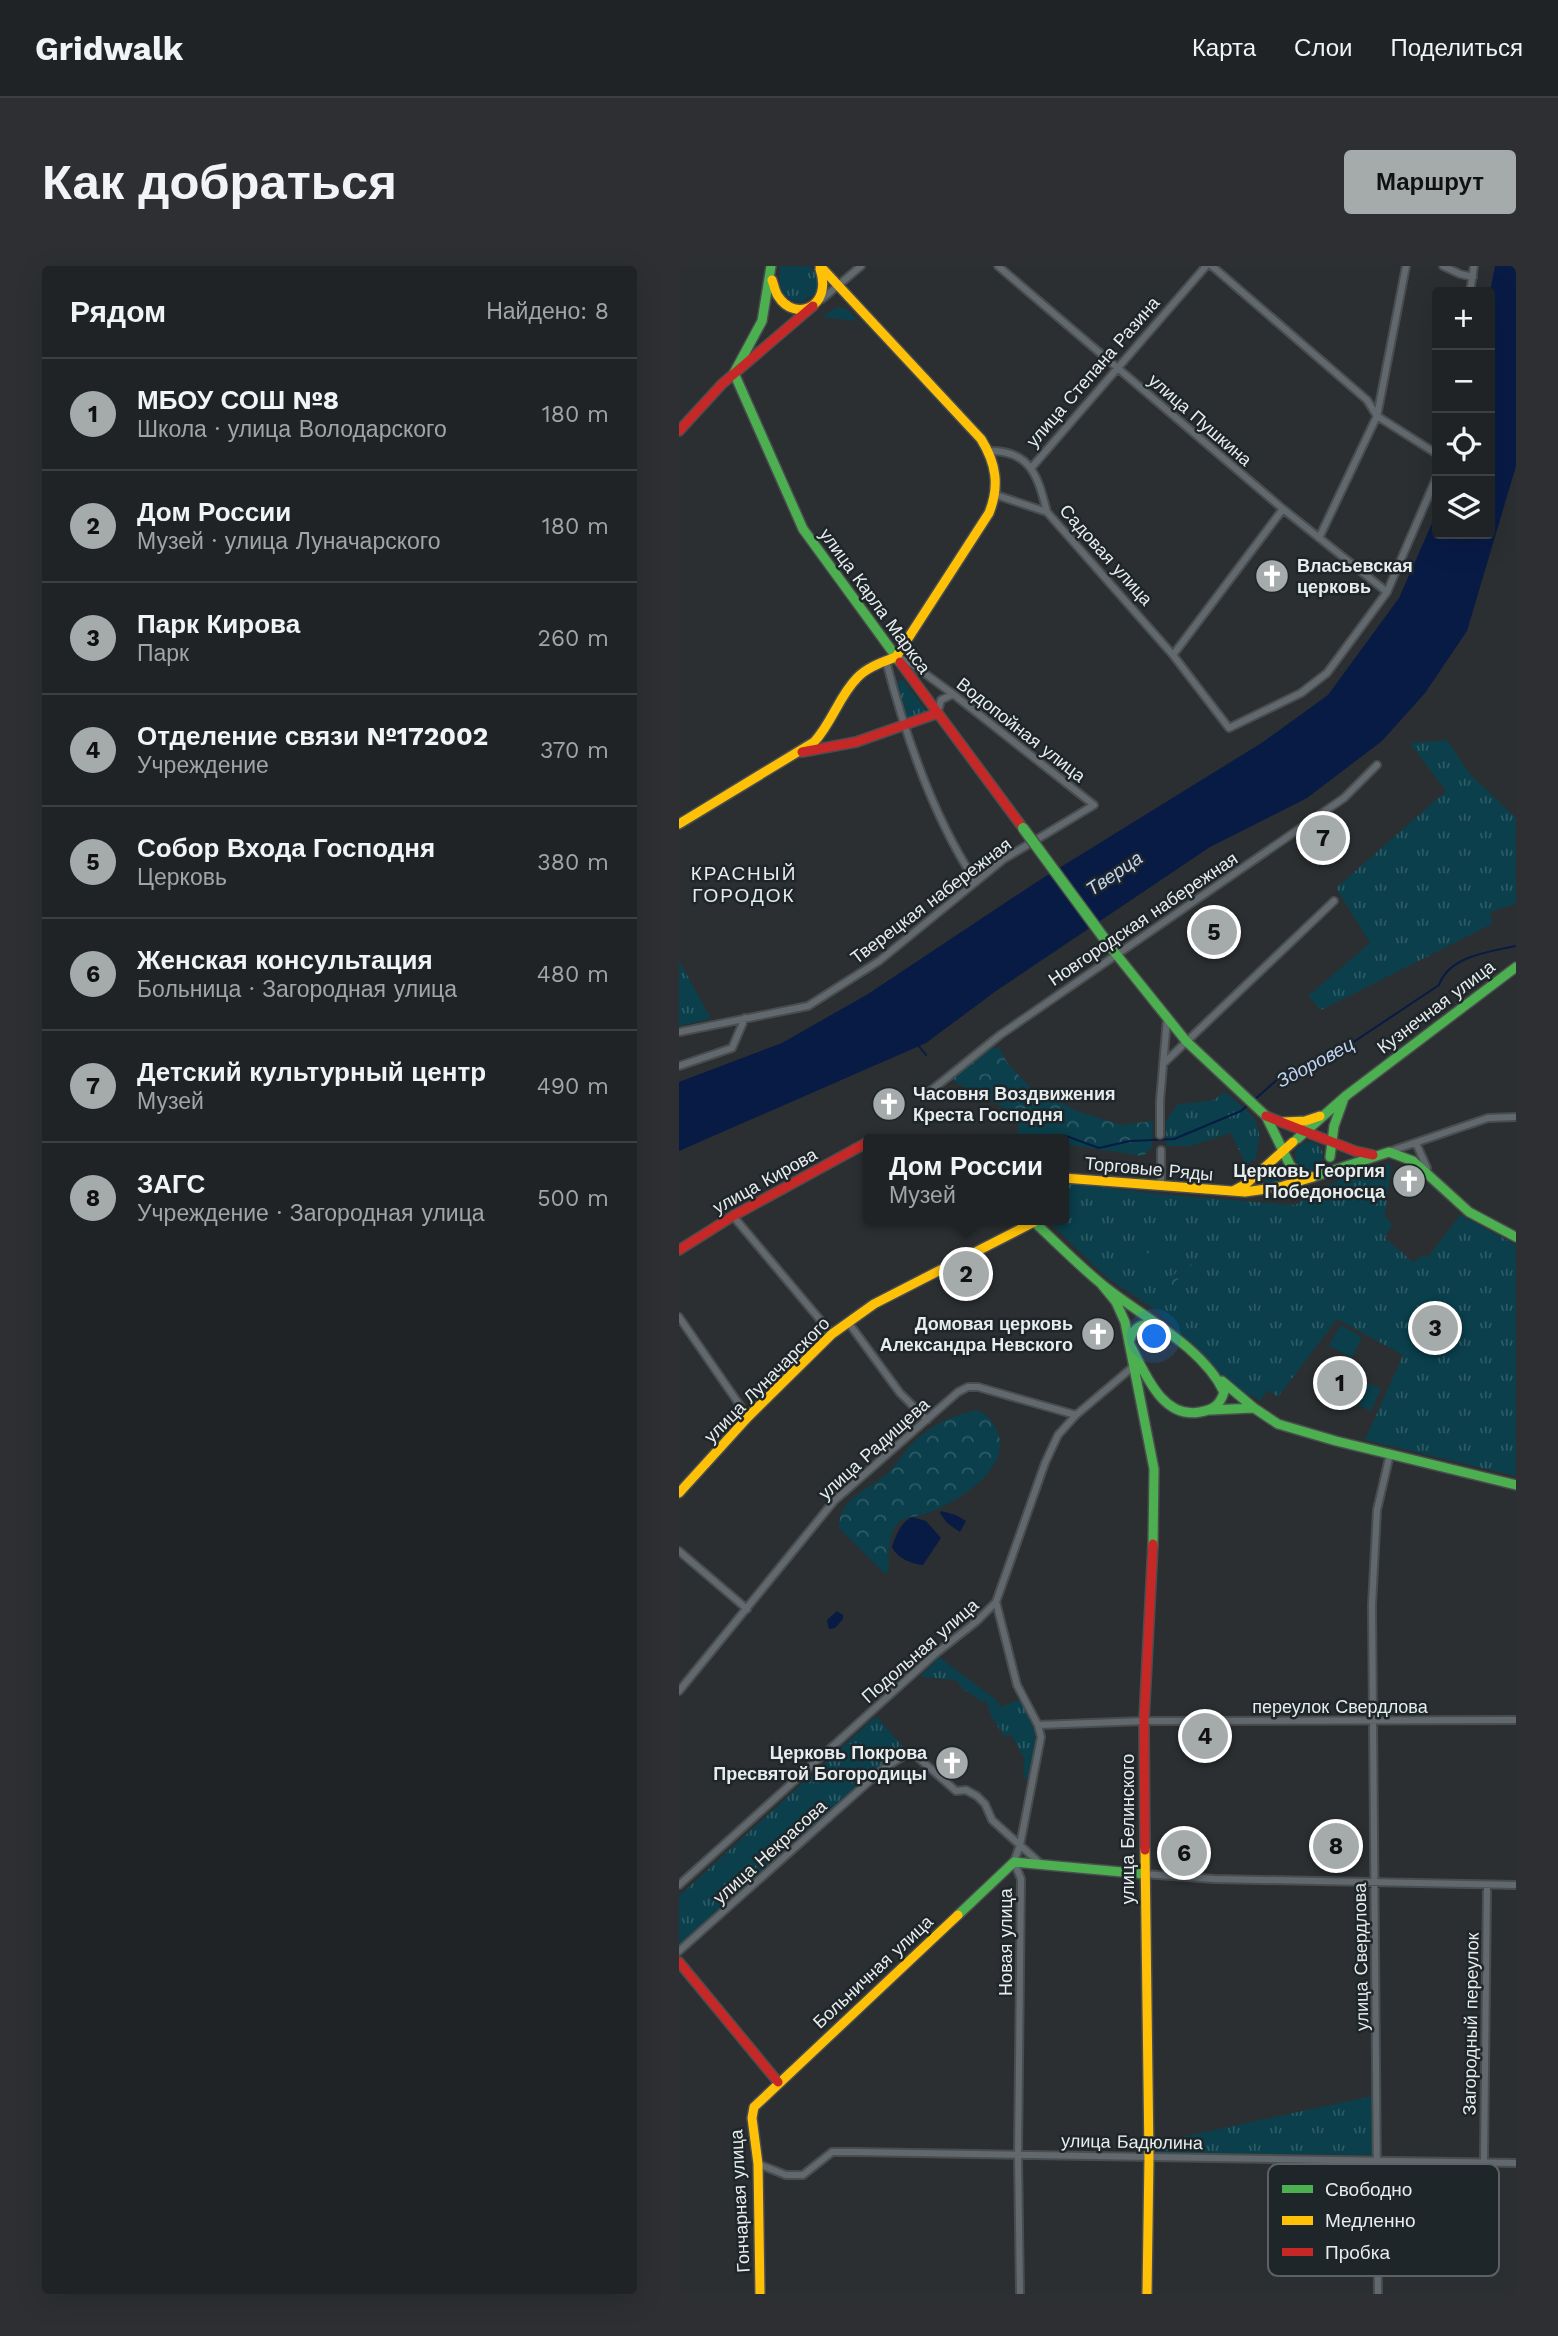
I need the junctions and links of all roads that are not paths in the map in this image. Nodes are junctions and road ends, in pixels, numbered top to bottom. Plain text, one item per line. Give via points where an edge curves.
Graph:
1 (819, 266) edge
2 (861, 266) edge
3 (998, 266) edge
4 (1206, 266) edge
5 (1212, 266) edge
6 (1406, 266) edge
7 (1443, 266) edge
8 (1474, 266) edge
9 (771, 268) edge
10 (1473, 277) junction
11 (839, 285) junction
12 (1471, 287) edge
13 (815, 304) junction
14 (1118, 368) junction
15 (734, 373) junction
16 (1377, 416) junction
17 (679, 431) edge
18 (989, 451) junction
19 (1432, 451) edge
20 (1033, 467) junction
21 (1432, 488) edge
22 (996, 495) junction
23 (1283, 509) junction
24 (1048, 512) junction
25 (1319, 538) junction
26 (1387, 592) junction
27 (1173, 655) junction
28 (891, 659) junction
29 (953, 694) junction
30 (938, 713) junction
31 (903, 726) junction
32 (797, 753) junction
33 (1377, 765) dead end
34 (1094, 805) joint
35 (679, 824) edge
36 (976, 881) junction
37 (1334, 901) dead end
38 (1114, 951) junction
39 (1515, 969) edge
40 (745, 1018) junction
41 (1167, 1019) junction
42 (679, 1032) edge
43 (1186, 1041) junction
44 (1163, 1063) junction
45 (679, 1066) edge
46 (1347, 1095) junction
47 (923, 1097) dead end
48 (1329, 1110) junction
49 (1263, 1114) junction
50 (1516, 1117) edge
51 (1278, 1121) junction
52 (1160, 1135) dead end
53 (1277, 1136) junction
54 (1305, 1137) junction
55 (1332, 1143) junction
56 (1416, 1143) junction
57 (863, 1145) edge
58 (1161, 1150) dead end
59 (1283, 1150) junction
60 (1384, 1153) junction
61 (1330, 1157) junction
62 (1289, 1163) junction
63 (1268, 1165) junction
64 (1427, 1170) junction
65 (1316, 1176) junction
66 (1069, 1178) edge
67 (1161, 1186) junction
68 (1231, 1192) junction
69 (733, 1216) junction
70 (1025, 1225) edge
71 (1037, 1225) edge
72 (1516, 1237) edge
73 (679, 1250) edge
74 (1102, 1285) junction
75 (679, 1317) edge
76 (848, 1322) junction
77 (1153, 1324) junction
78 (832, 1334) junction
79 (1129, 1343) junction
80 (1137, 1364) junction
81 (1219, 1378) junction
82 (1254, 1408) junction
83 (1210, 1410) junction
84 (1076, 1415) junction
85 (748, 1417) junction
86 (927, 1420) junction
87 (1390, 1454) junction
88 (1516, 1485) edge
89 (679, 1493) edge
90 (679, 1551) edge
91 (996, 1602) junction
92 (747, 1609) junction
93 (679, 1691) edge
94 (1516, 1720) edge
95 (1144, 1721) junction
96 (1373, 1721) junction
97 (1038, 1725) junction
98 (1020, 1845) junction
99 (1014, 1862) junction
100 (1042, 1866) junction
101 (1144, 1874) junction
102 (1374, 1883) junction
103 (679, 1885) edge
104 (1487, 1885) junction
105 (1516, 1885) edge
106 (679, 1951) edge
107 (679, 1962) edge
108 (778, 2082) junction
109 (754, 2107) joint
110 (1019, 2155) junction
111 (1149, 2157) junction
112 (1377, 2160) junction
113 (1484, 2162) junction
114 (1516, 2163) edge
115 (758, 2164) junction
116 (1377, 2164) edge
117 (1378, 2276) edge
118 (760, 2294) edge
119 (1020, 2294) edge
120 (1147, 2294) edge
121 (1378, 2294) edge

1 - 11 street
1 - 13 street via 825,284
2 - 11 street
3 - 14 street, улица Пушкина
4 - 14 street, улица Степана Разина
5 - 16 street via 1367,400
6 - 16 street
7 - 10 street
8 - 10 street
9 - 13 street via 775,293 783,303 797,309
9 - 15 street via 760,326
10 - 12 street
11 - 13 street
11 - 18 street
13 - 15 street
14 - 20 street, улица Степана Разина
14 - 23 street, улица Пушкина
15 - 17 street
15 - 28 street, улица Карла Маркса via 807,537
16 - 19 street
16 - 25 street
18 - 20 street via 1010,454
18 - 22 street
20 - 24 street
21 - 26 street
22 - 24 street, Садовая улица
22 - 28 street via 986,519
23 - 25 street, улица Пушкина
23 - 27 street
24 - 27 street, Садовая улица
25 - 26 street, улица Пушкина
26 - 27 street, Садовая улица via 1317,682 1229,728
28 - 29 street, Водопойная улица via 909,662
28 - 30 street, улица Карла Маркса
28 - 31 street, улица Карла Маркса
28 - 32 street via 859,676 826,730
29 - 30 street via 941,700
29 - 34 street, Водопойная улица
30 - 31 street
30 - 38 street, улица Карла Маркса, bridge
31 - 32 street via 856,742
31 - 36 street, улица Карла Маркса via 957,853
32 - 35 street
33 - 38 street, Новгородская набережная via 1344,798
34 - 36 street, Тверецкая набережная
36 - 40 street, Тверецкая набережная via 879,961 809,1009
37 - 43 street
38 - 41 street, улица Карла Маркса
38 - 47 street, Новгородская набережная
39 - 46 street, Кузнечная улица
40 - 42 street, Тверецкая набережная
40 - 45 street via 731,1048
41 - 43 street, улица Карла Маркса
41 - 44 street
43 - 44 street
43 - 49 street, улица Карла Маркса
44 - 52 street
46 - 48 street, Кузнечная улица
46 - 55 street via 1337,1115
48 - 51 street via 1305,1121
48 - 54 street, Кузнечная улица
49 - 51 street
49 - 53 street
50 - 56 street via 1488,1118
51 - 54 street
53 - 59 street
53 - 63 street
54 - 55 street
54 - 59 street, Кузнечная улица
54 - 61 street via 1328,1148
54 - 62 street via 1288,1152
55 - 60 street via 1363,1154
55 - 61 street
56 - 60 street
56 - 64 street
57 - 69 street, улица Кирова
58 - 67 street
59 - 62 street
59 - 63 street, Кузнечная улица
60 - 64 street via 1409,1158
60 - 65 street, Торговые Ряды
61 - 65 street via 1328,1166
62 - 65 street via 1298,1174
63 - 68 street, Кузнечная улица
64 - 72 street via 1465,1209
65 - 68 street, Торговые Ряды via 1274,1189
66 - 67 street, Торговые Ряды
67 - 68 street, Торговые Ряды
69 - 73 street, улица Кирова
69 - 78 street
70 - 76 street, улица Луначарского
71 - 74 street
74 - 77 street
74 - 79 street, улица Белинского via 1120,1308
75 - 85 street
76 - 78 street, улица Луначарского
76 - 86 street via 900,1393
77 - 79 street via 1135,1329
77 - 81 street
78 - 85 street, улица Луначарского
79 - 80 street, улица Белинского
80 - 83 street via 1171,1407 1187,1413
80 - 84 street, Подольная улица
80 - 95 street, улица Белинского via 1154,1469
81 - 82 street
81 - 83 street via 1223,1398
82 - 83 street
82 - 87 street via 1278,1424
84 - 86 street, улица Радищева via 968,1387
84 - 91 street, Подольная улица via 1058,1435 1045,1463
85 - 89 street, улица Луначарского
86 - 92 street, улица Радищева via 834,1501
87 - 88 street
87 - 96 street, улица Свердлова via 1377,1510 1374,1555
90 - 92 street
91 - 97 street, Новая улица via 1017,1685
91 - 103 street, Подольная улица
92 - 93 street, улица Радищева
94 - 96 street, переулок Свердлова
95 - 96 street, переулок Свердлова
95 - 97 street, переулок Свердлова
95 - 101 street, улица Белинского
96 - 102 street, улица Свердлова
97 - 98 street, Новая улица via 1041,1737
98 - 99 street, Новая улица
98 - 100 street
98 - 106 street, улица Некрасова via 992,1819 977,1796 956,1791 914,1754 903,1755
99 - 100 street
99 - 108 street, Больничная улица
99 - 110 street, Новая улица via 1021,1879
100 - 101 street
101 - 102 street
101 - 111 street, улица Белинского
102 - 104 street
102 - 112 street, улица Свердлова
104 - 105 street
104 - 113 street, Загородный переулок
107 - 108 street
108 - 109 street, Больничная улица
109 - 115 street, Гончарная улица
110 - 111 street, улица Бадюлина
110 - 115 street, улица Бадюлина via 832,2152 803,2175 786,2175
110 - 119 street, Новая улица
111 - 112 street, улица Бадюлина
111 - 120 street, улица Белинского
112 - 113 street, улица Бадюлина
112 - 116 street, улица Свердлова
113 - 114 street, улица Бадюлина
115 - 118 street, Гончарная улица
117 - 121 street, улица Свердлова

